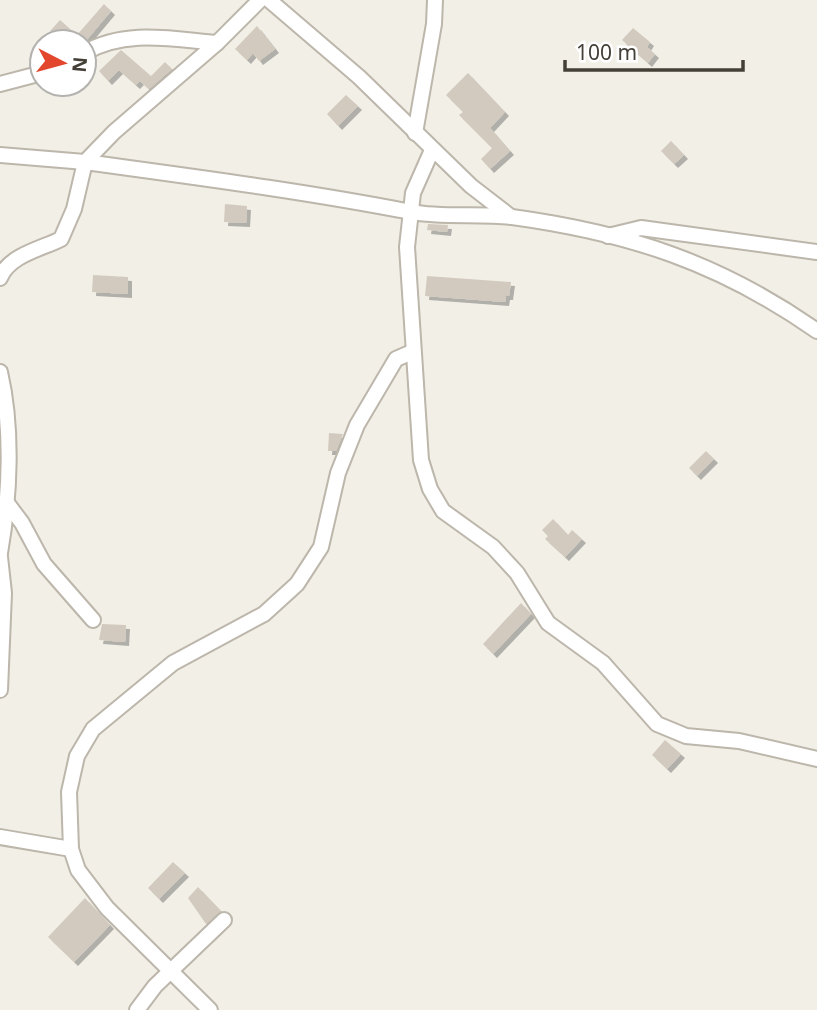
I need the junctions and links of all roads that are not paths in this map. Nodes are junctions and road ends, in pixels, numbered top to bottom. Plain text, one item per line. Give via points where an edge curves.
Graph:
1 (260, 0) edge
2 (268, 0) edge
3 (435, 0) edge
4 (217, 43) junction
5 (98, 47) edge
6 (28, 77) edge
7 (0, 84) edge
8 (415, 134) junction
9 (432, 149) junction
10 (0, 155) edge
11 (85, 162) junction
12 (410, 212) junction
13 (511, 217) junction
14 (608, 236) junction
15 (817, 252) edge
16 (0, 278) edge
17 (817, 331) edge
18 (412, 352) junction
19 (0, 372) edge
20 (7, 503) junction
21 (0, 555) edge
22 (93, 620) dead end
23 (0, 690) edge
24 (817, 759) edge
25 (0, 837) edge
26 (71, 849) junction
27 (224, 920) dead end
28 (170, 974) junction
29 (137, 1010) edge
30 (210, 1010) edge

1 - 4 street
2 - 8 street via 359,77
3 - 8 street via 435,24
4 - 5 street via 141,37 117,39
4 - 11 street
6 - 7 street
8 - 9 street
9 - 12 street
9 - 13 street
10 - 11 street
11 - 12 street via 265,185
11 - 16 street via 61,239 16,259
12 - 13 street
12 - 18 street
13 - 14 street
14 - 15 street via 641,228
14 - 17 street via 722,272 768,296
18 - 24 street via 421,460 430,489 443,511 493,547 517,573 548,623 609,669 657,724 685,736 738,741
18 - 26 street via 396,359 358,425 338,473 321,547 297,584 264,614 173,663 87,737 77,756 69,792
19 - 20 street via 8,408
20 - 21 street
20 - 22 street via 44,564
21 - 23 street via 5,593
25 - 26 street
26 - 28 street via 78,870 107,908
27 - 28 street
28 - 29 street
28 - 30 street

